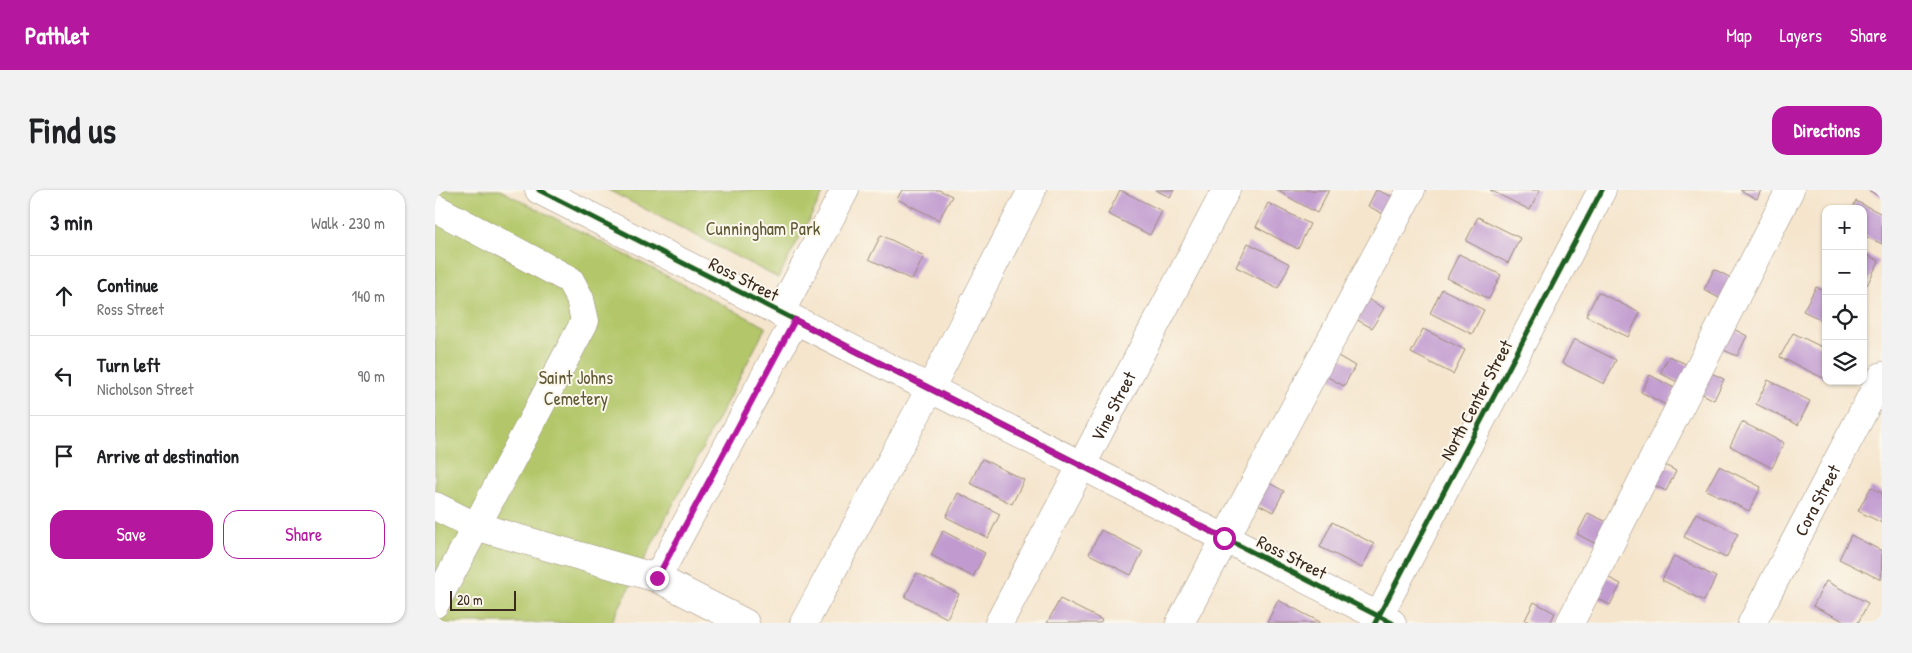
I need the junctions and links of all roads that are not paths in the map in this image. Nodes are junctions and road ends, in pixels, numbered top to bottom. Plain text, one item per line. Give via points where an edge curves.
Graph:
1 (539, 190) edge
2 (845, 190) edge
3 (1032, 190) edge
4 (1226, 190) edge
5 (1411, 190) edge
6 (1602, 190) edge
7 (1790, 190) edge
8 (435, 208) edge
9 (787, 316) junction
10 (1882, 376) edge
11 (930, 389) junction
12 (1082, 466) junction
13 (435, 506) edge
14 (475, 526) junction
15 (1224, 538) junction
16 (657, 578) junction
17 (435, 604) edge
18 (1382, 621) edge
19 (745, 623) edge
20 (804, 623) edge
21 (999, 623) edge
22 (1180, 623) edge
23 (1570, 623) edge
24 (1752, 623) edge

1 - 9 street, Ross Street
2 - 9 street
3 - 11 street
4 - 12 street, Vine Street
5 - 15 street
6 - 18 street, North Center Street
7 - 23 street
8 - 14 street via 570,280 580,299 585,320
9 - 11 street, Ross Street
9 - 16 street
10 - 24 street, Cora Street
11 - 12 street, Ross Street
11 - 20 street
12 - 15 street, Ross Street
12 - 21 street, Vine Street
13 - 14 street
14 - 16 street
14 - 17 street
15 - 18 street, Ross Street
15 - 22 street
16 - 19 street

